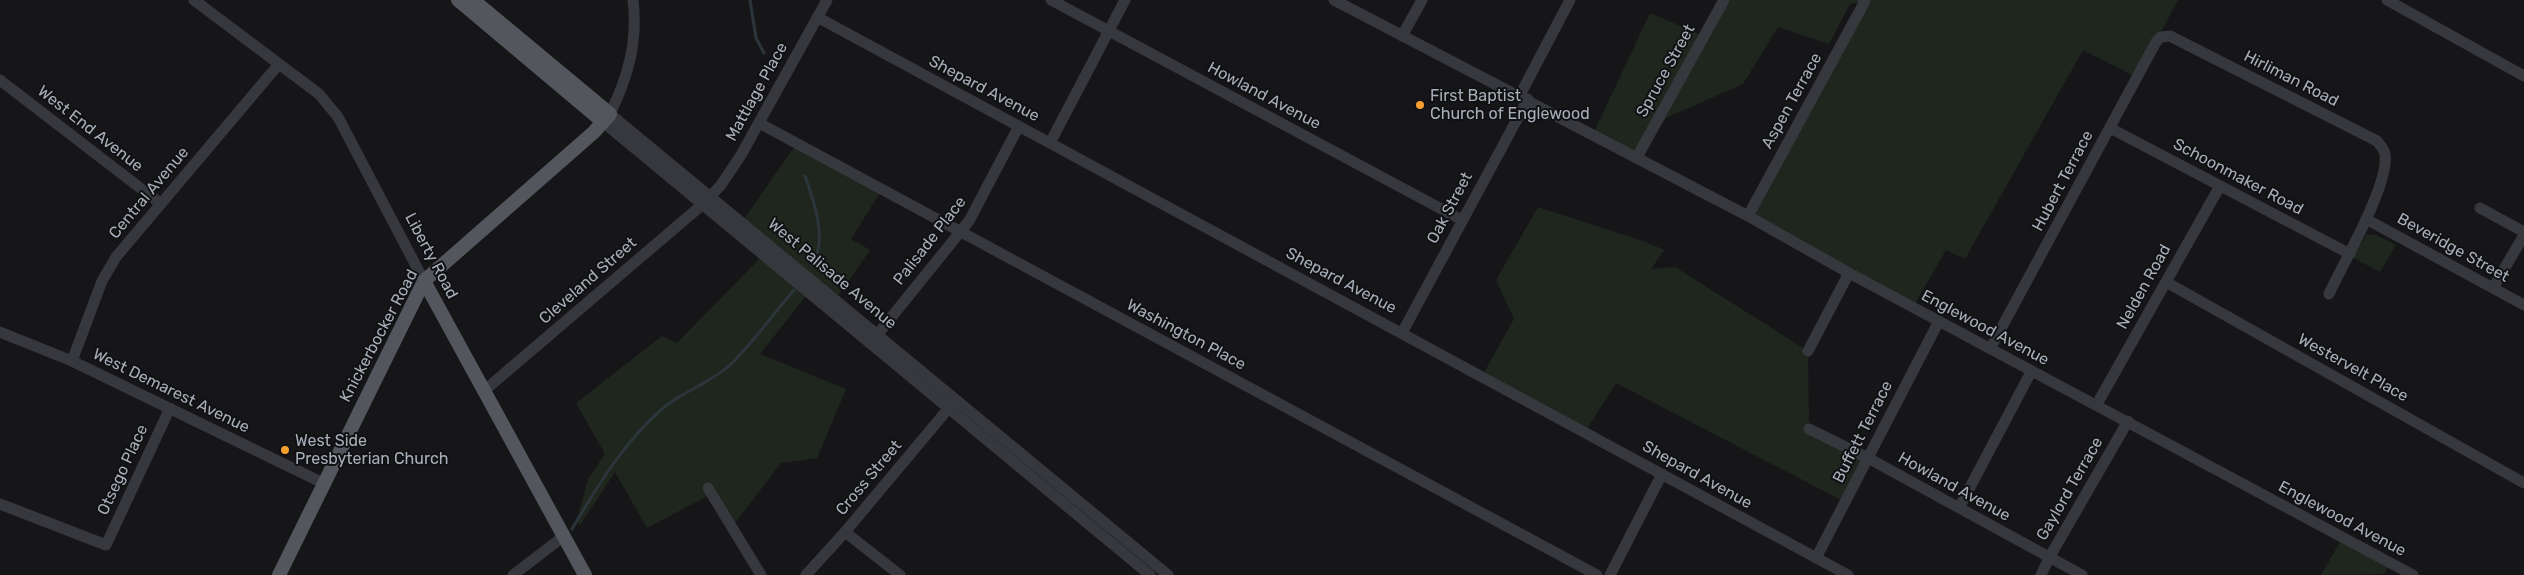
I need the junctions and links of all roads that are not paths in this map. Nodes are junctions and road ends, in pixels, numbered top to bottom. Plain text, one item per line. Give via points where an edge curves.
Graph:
1 (194, 0) edge
2 (458, 0) edge
3 (474, 0) edge
4 (633, 0) edge
5 (827, 0) edge
6 (1050, 0) edge
7 (1125, 0) edge
8 (1334, 0) edge
9 (1422, 0) edge
10 (1570, 0) edge
11 (1724, 0) edge
12 (2387, 0) edge
13 (1864, 1) edge
14 (817, 17) junction
15 (1108, 31) junction
16 (1402, 36) junction
17 (2170, 36) joint
18 (280, 64) junction
19 (2524, 76) edge
20 (0, 80) edge
21 (1524, 97) junction
22 (606, 118) junction
23 (759, 123) junction
24 (1019, 126) junction
25 (2110, 128) junction
26 (1050, 143) junction
27 (1636, 157) junction
28 (2220, 186) junction
29 (707, 200) junction
30 (161, 204) junction
31 (2480, 208) dead end
32 (1748, 216) junction
33 (2366, 219) junction
34 (1462, 220) junction
35 (960, 232) junction
36 (2524, 234) edge
37 (2350, 254) junction
38 (1849, 273) junction
39 (424, 281) junction
40 (2166, 282) junction
41 (2493, 288) junction
42 (2329, 294) dead end
43 (2524, 305) edge
44 (1938, 321) junction
45 (0, 332) edge
46 (1402, 333) junction
47 (874, 339) junction
48 (1990, 349) junction
49 (1808, 351) dead end
50 (72, 361) junction
51 (2031, 372) junction
52 (485, 390) junction
53 (952, 404) junction
54 (2097, 404) junction
55 (170, 408) junction
56 (2128, 421) junction
57 (1809, 429) dead end
58 (1868, 458) junction
59 (1662, 474) junction
60 (325, 484) junction
61 (2524, 484) edge
62 (708, 488) dead end
63 (0, 504) edge
64 (1959, 508) junction
65 (845, 532) junction
66 (564, 536) junction
67 (1816, 558) junction
68 (2049, 558) junction
69 (279, 575) edge
70 (513, 575) edge
71 (585, 575) edge
72 (761, 575) edge
73 (806, 575) edge
74 (900, 575) edge
75 (1150, 575) edge
76 (1168, 575) edge
77 (1596, 575) edge
78 (1610, 575) edge
79 (1848, 575) edge
80 (2041, 575) edge
81 (2082, 575) edge
82 (2413, 575) edge

1 - 18 street, Liberty Road
2 - 22 main road, West Palisade Avenue
3 - 22 main road, West Palisade Avenue
4 - 22 street via 634,49 626,77
5 - 14 street, Mattlage Place
6 - 15 street, Howland Avenue
7 - 15 street
8 - 16 street, Englewood Avenue
9 - 16 street
10 - 21 street, Oak Street
11 - 27 street, Spruce Street
12 - 19 street
13 - 32 street, Aspen Terrace
14 - 23 street, Mattlage Place
14 - 24 street, Shepard Avenue
15 - 26 street
15 - 34 street, Howland Avenue
16 - 21 street, Englewood Avenue via 1462,69
17 - 25 street, Hubert Terrace via 2161,37 2156,42
17 - 33 street, Hirliman Road via 2377,141 2385,154 2385,162
18 - 30 street, Central Avenue
18 - 39 street, Liberty Road via 319,94 338,117
20 - 30 street, West End Avenue
21 - 27 street, Englewood Avenue
21 - 34 street, Oak Street
22 - 29 street, West Palisade Avenue
22 - 39 main road, Knickerbocker Road
23 - 29 street, Mattlage Place via 742,155
23 - 35 street, Washington Place
24 - 26 street, Shepard Avenue
24 - 35 street, Palisade Place via 981,201
25 - 28 street, Schoonmaker Road
25 - 48 street, Hubert Terrace
26 - 46 street, Shepard Avenue
27 - 32 street, Englewood Avenue
28 - 37 street, Schoonmaker Road
28 - 40 street, Nelden Road
29 - 47 street, West Palisade Avenue
29 - 52 street, Cleveland Street
30 - 50 street, Central Avenue via 107,271
31 - 36 street
32 - 38 street, Englewood Avenue
33 - 37 street
33 - 41 street, Beveridge Street
34 - 46 street, Oak Street
35 - 47 street, Palisade Place
35 - 77 street, Washington Place
36 - 41 street
37 - 42 street
38 - 44 street, Englewood Avenue
38 - 49 street
39 - 52 main road, Liberty Road
39 - 60 main road, Knickerbocker Road
40 - 54 street, Nelden Road
40 - 61 street, Westervelt Place
41 - 43 street, Beveridge Street
44 - 48 street, Englewood Avenue
44 - 58 street, Buffett Terrace
45 - 50 street, West Demarest Avenue
46 - 59 street, Shepard Avenue
47 - 53 street, West Palisade Avenue
48 - 51 street, Englewood Avenue
50 - 55 street, West Demarest Avenue
51 - 54 street, Englewood Avenue
51 - 64 street
52 - 66 main road, Liberty Road
53 - 65 street, Cross Street
53 - 75 street, West Palisade Avenue
53 - 76 street, West Palisade Avenue
54 - 56 street, Englewood Avenue
55 - 60 street, West Demarest Avenue
55 - 63 street, Otsego Place via 106,545
56 - 68 street, Gaylord Terrace
56 - 82 street, Englewood Avenue
57 - 58 street, Howland Avenue
58 - 64 street, Howland Avenue
58 - 67 street, Buffett Terrace
59 - 67 street, Shepard Avenue
59 - 78 street
60 - 69 main road, Knickerbocker Road
62 - 72 street
64 - 68 street, Howland Avenue
65 - 73 street, Cross Street
65 - 74 street
66 - 70 street
66 - 71 main road, Liberty Road
67 - 79 street, Shepard Avenue
68 - 80 street, Gaylord Terrace
68 - 81 street, Howland Avenue

